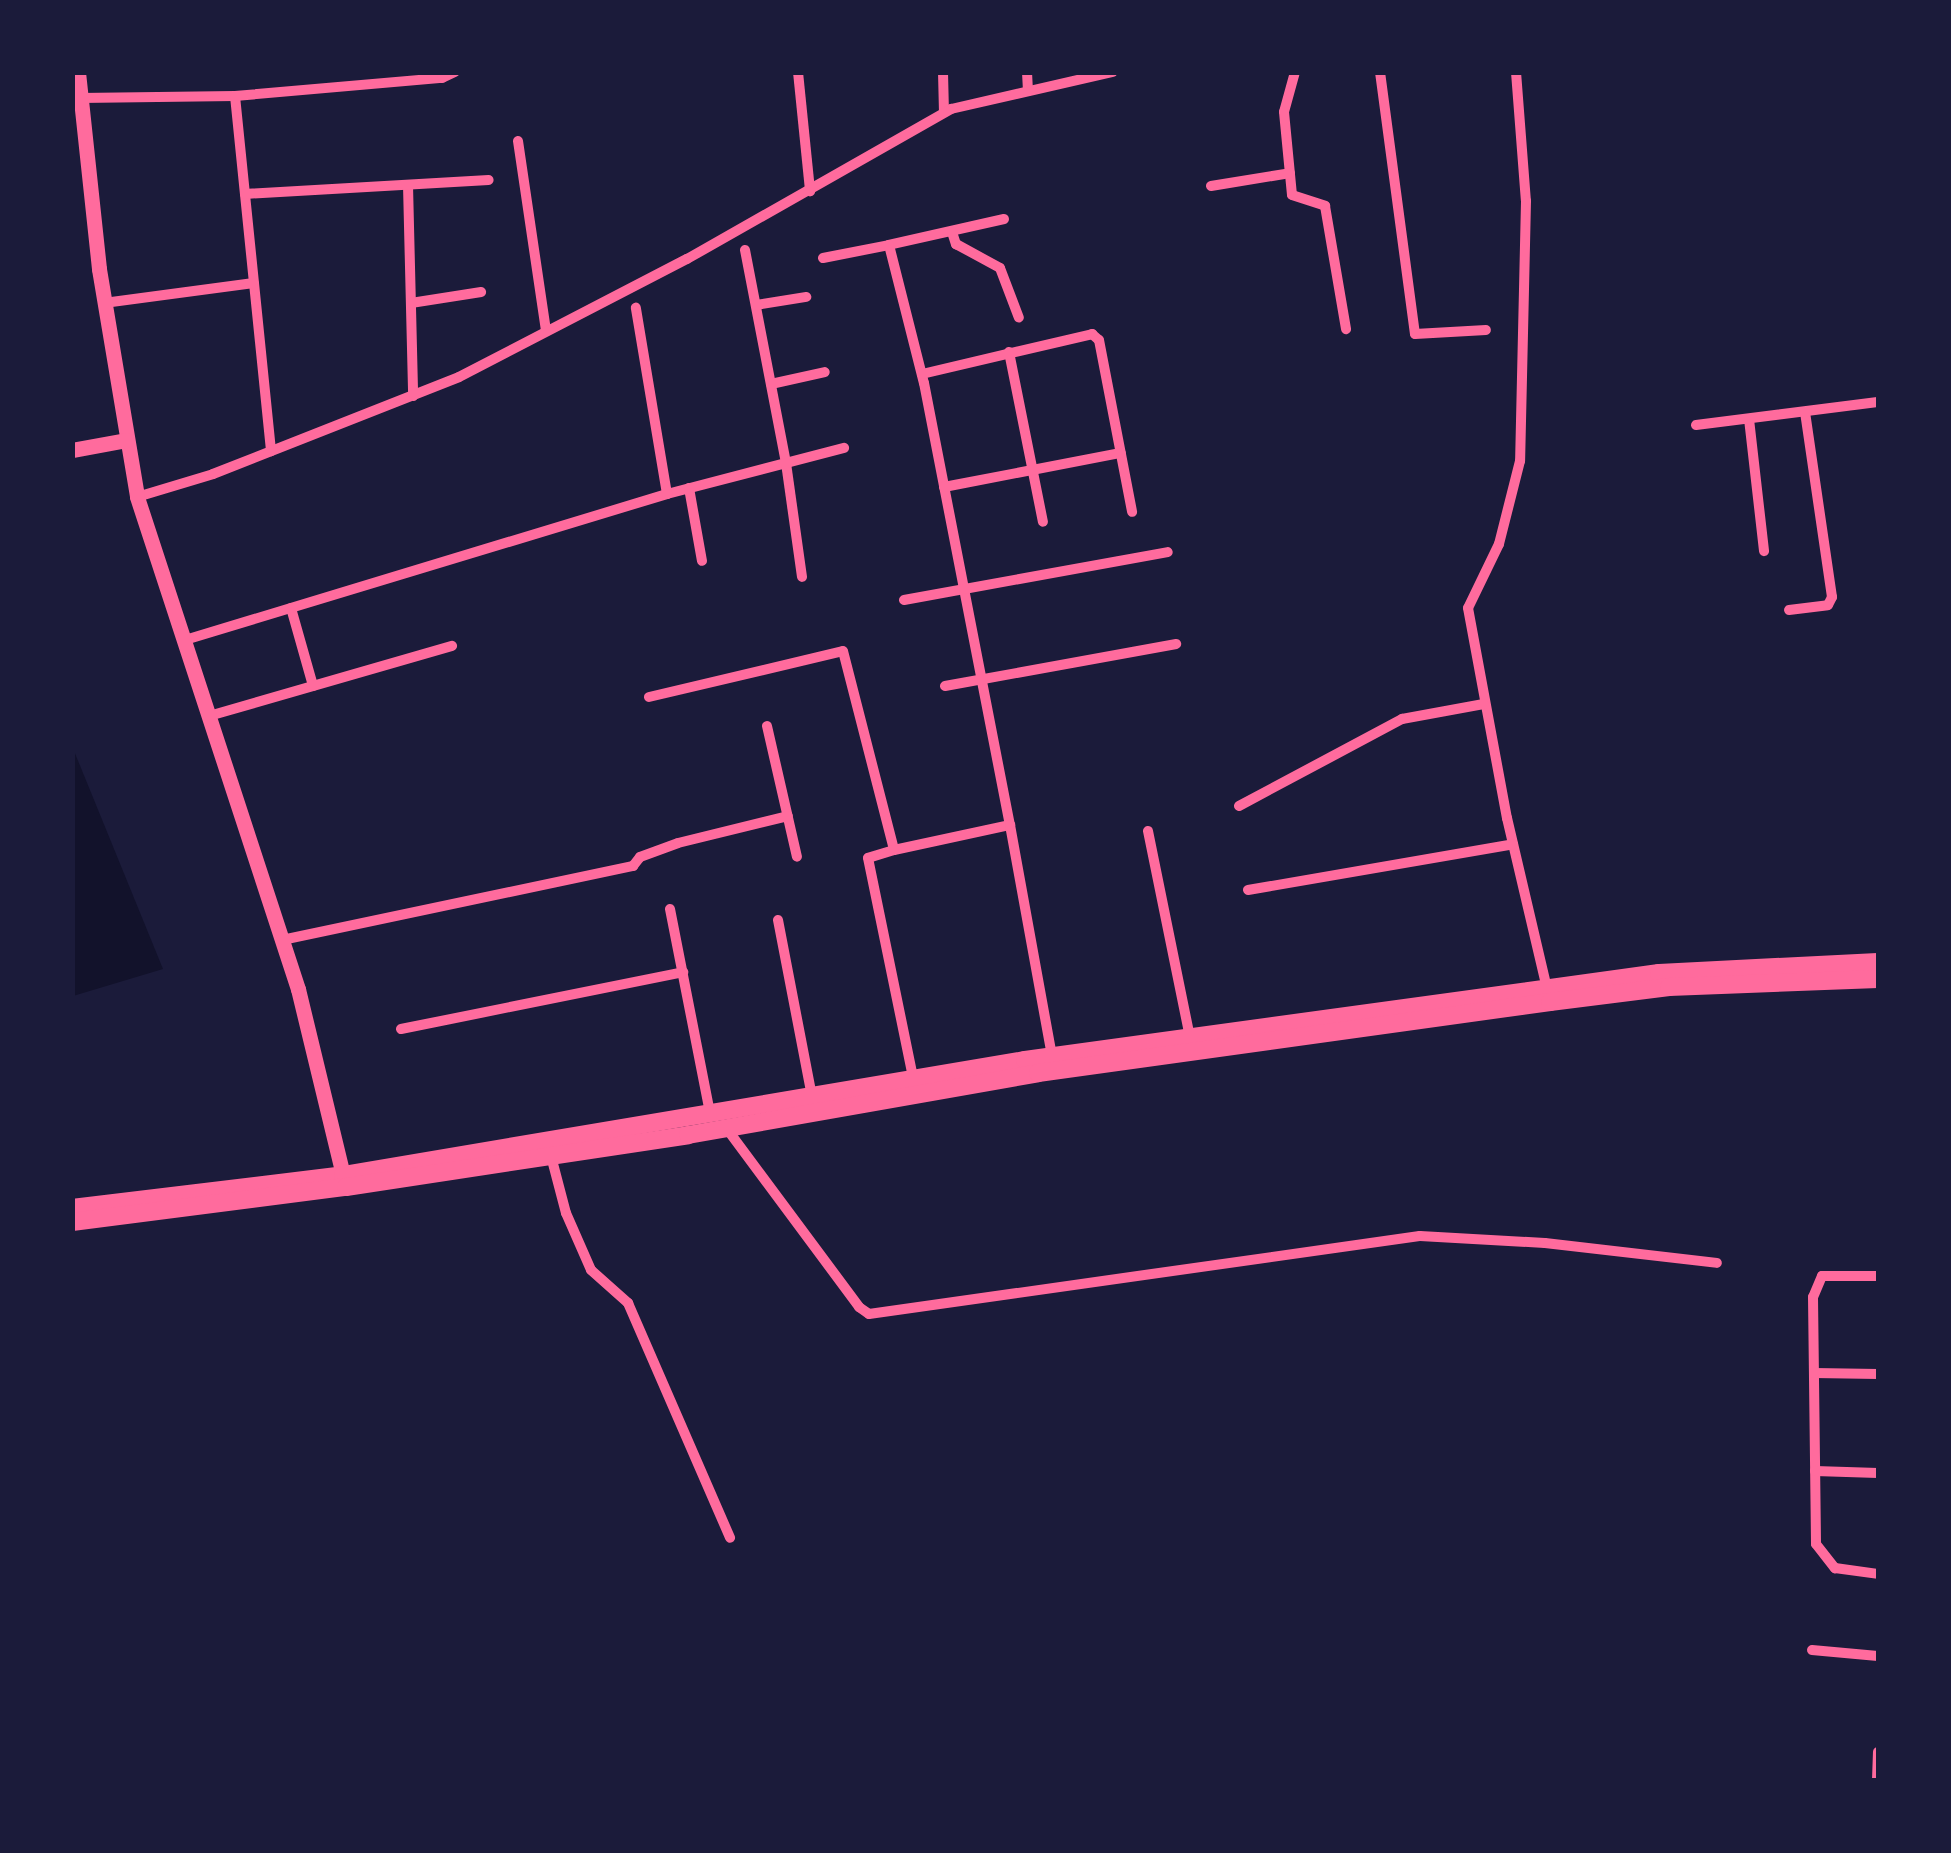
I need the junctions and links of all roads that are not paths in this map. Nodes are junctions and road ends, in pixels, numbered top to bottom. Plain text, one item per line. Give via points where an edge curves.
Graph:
1 (78, 72) edge
2 (455, 72) edge
3 (798, 72) edge
4 (943, 72) edge
5 (1028, 72) edge
6 (1113, 72) edge
7 (1295, 72) edge
8 (1380, 72) edge
9 (1516, 72) edge
10 (1028, 91) junction
11 (235, 96) junction
12 (80, 98) junction
13 (944, 112) junction
14 (518, 141) dead end
15 (1290, 173) junction
16 (489, 180) dead end
17 (408, 185) junction
18 (1210, 186) dead end
19 (810, 191) junction
20 (245, 194) junction
21 (1004, 219) dead end
22 (952, 232) junction
23 (888, 245) junction
24 (745, 250) dead end
25 (823, 258) dead end
26 (254, 283) junction
27 (481, 292) dead end
28 (806, 297) dead end
29 (104, 303) junction
30 (411, 303) junction
31 (756, 305) junction
32 (636, 308) dead end
33 (1018, 318) dead end
34 (1346, 329) dead end
35 (1486, 330) dead end
36 (546, 331) junction
37 (1009, 352) junction
38 (825, 372) dead end
39 (922, 374) junction
40 (771, 384) junction
41 (413, 396) junction
42 (1878, 402) edge
43 (1805, 412) junction
44 (1749, 419) junction
45 (1696, 425) dead end
46 (127, 440) junction
47 (844, 448) dead end
48 (72, 450) edge
49 (271, 451) junction
50 (1121, 452) junction
51 (786, 464) junction
52 (1032, 470) junction
53 (944, 487) junction
54 (689, 488) junction
55 (668, 494) junction
56 (136, 497) junction
57 (1132, 512) dead end
58 (1043, 522) dead end
59 (1764, 551) dead end
60 (1168, 552) dead end
61 (702, 562) dead end
62 (802, 577) dead end
63 (966, 588) junction
64 (904, 600) dead end
65 (291, 608) junction
66 (1790, 610) dead end
67 (184, 640) junction
68 (1176, 644) dead end
69 (452, 646) dead end
70 (982, 680) junction
71 (313, 686) junction
72 (945, 686) dead end
73 (648, 697) dead end
74 (1484, 704) junction
75 (209, 716) junction
76 (767, 726) dead end
77 (1239, 806) dead end
78 (788, 816) junction
79 (1010, 825) junction
80 (1148, 830) dead end
81 (1513, 844) junction
82 (894, 850) junction
83 (797, 858) dead end
84 (1248, 890) dead end
85 (670, 910) dead end
86 (778, 920) dead end
87 (282, 940) junction
88 (1878, 962) edge
89 (682, 972) junction
90 (1878, 979) edge
91 (1547, 988) junction
92 (401, 1030) dead end
93 (1190, 1037) junction
94 (1052, 1056) junction
95 (913, 1078) junction
96 (812, 1096) junction
97 (710, 1113) junction
98 (727, 1129) junction
99 (551, 1156) junction
100 (345, 1181) junction
101 (72, 1208) edge
102 (72, 1222) edge
103 (1716, 1263) dead end
104 (1878, 1276) edge
105 (1814, 1373) junction
106 (1878, 1374) edge
107 (1815, 1471) junction
108 (1878, 1472) edge
109 (730, 1538) dead end
110 (1878, 1574) edge
111 (1812, 1650) dead end
112 (1878, 1656) edge
113 (1878, 1752) edge
114 (1878, 1772) edge
115 (1876, 1780) edge

1 - 12 street
2 - 11 street
3 - 19 street
4 - 13 street
5 - 10 street
6 - 10 street
7 - 15 street via 1284,112
8 - 35 street via 1415,334
9 - 74 street via 1526,201 1520,462 1499,544 1468,608
10 - 13 street
11 - 12 street
11 - 20 street
12 - 29 street
13 - 19 street
14 - 36 street
15 - 18 street
15 - 34 street via 1296,199 1325,206
16 - 17 street
17 - 20 street
17 - 30 street
19 - 36 street
20 - 26 street
21 - 22 street
22 - 23 street
22 - 33 street via 956,244 1000,268
23 - 25 street
23 - 39 street
24 - 31 street
26 - 29 street
26 - 49 street
27 - 30 street
28 - 31 street
29 - 46 street
30 - 41 street
31 - 40 street
32 - 55 street
36 - 41 street
37 - 39 street
37 - 50 street via 1082,334 1099,340
37 - 52 street
38 - 40 street
39 - 53 street
40 - 51 street
41 - 49 street
42 - 43 street
43 - 44 street
43 - 66 street via 1832,597 1828,604
44 - 45 street
44 - 59 street
46 - 48 street
46 - 56 street
47 - 51 street
49 - 56 street
50 - 52 street
50 - 57 street
51 - 54 street
51 - 62 street
52 - 53 street
52 - 58 street
53 - 63 street
54 - 55 street
54 - 61 street
55 - 65 street
56 - 67 street
60 - 63 street
63 - 64 street
63 - 70 street
65 - 67 street
65 - 71 street
67 - 75 street
68 - 70 street
69 - 71 street
70 - 72 street
70 - 79 street
71 - 75 street
73 - 82 street via 843,651
74 - 77 street via 1402,719
74 - 81 street
75 - 87 street
76 - 78 street
78 - 83 street
78 - 87 street via 678,843 632,866
79 - 82 street
79 - 94 street
80 - 93 street
81 - 84 street
81 - 91 street
82 - 95 street via 868,858
85 - 89 street
86 - 96 street
87 - 100 street
88 - 91 main road via 1660,973
89 - 92 street
89 - 97 street
90 - 98 main road via 1669,987 1550,1002 1038,1073
91 - 93 main road
93 - 94 main road
94 - 95 main road
95 - 96 main road
96 - 97 main road
97 - 100 main road
98 - 99 main road
98 - 103 street via 869,1314 1420,1236
99 - 100 main road
99 - 109 street via 591,1270 628,1303
100 - 101 main road
100 - 102 main road
104 - 105 street via 1822,1276 1815,1285
105 - 106 street
105 - 107 street
107 - 108 street
107 - 110 street via 1816,1544 1823,1558 1852,1573
111 - 112 street
113 - 114 street
114 - 115 street

